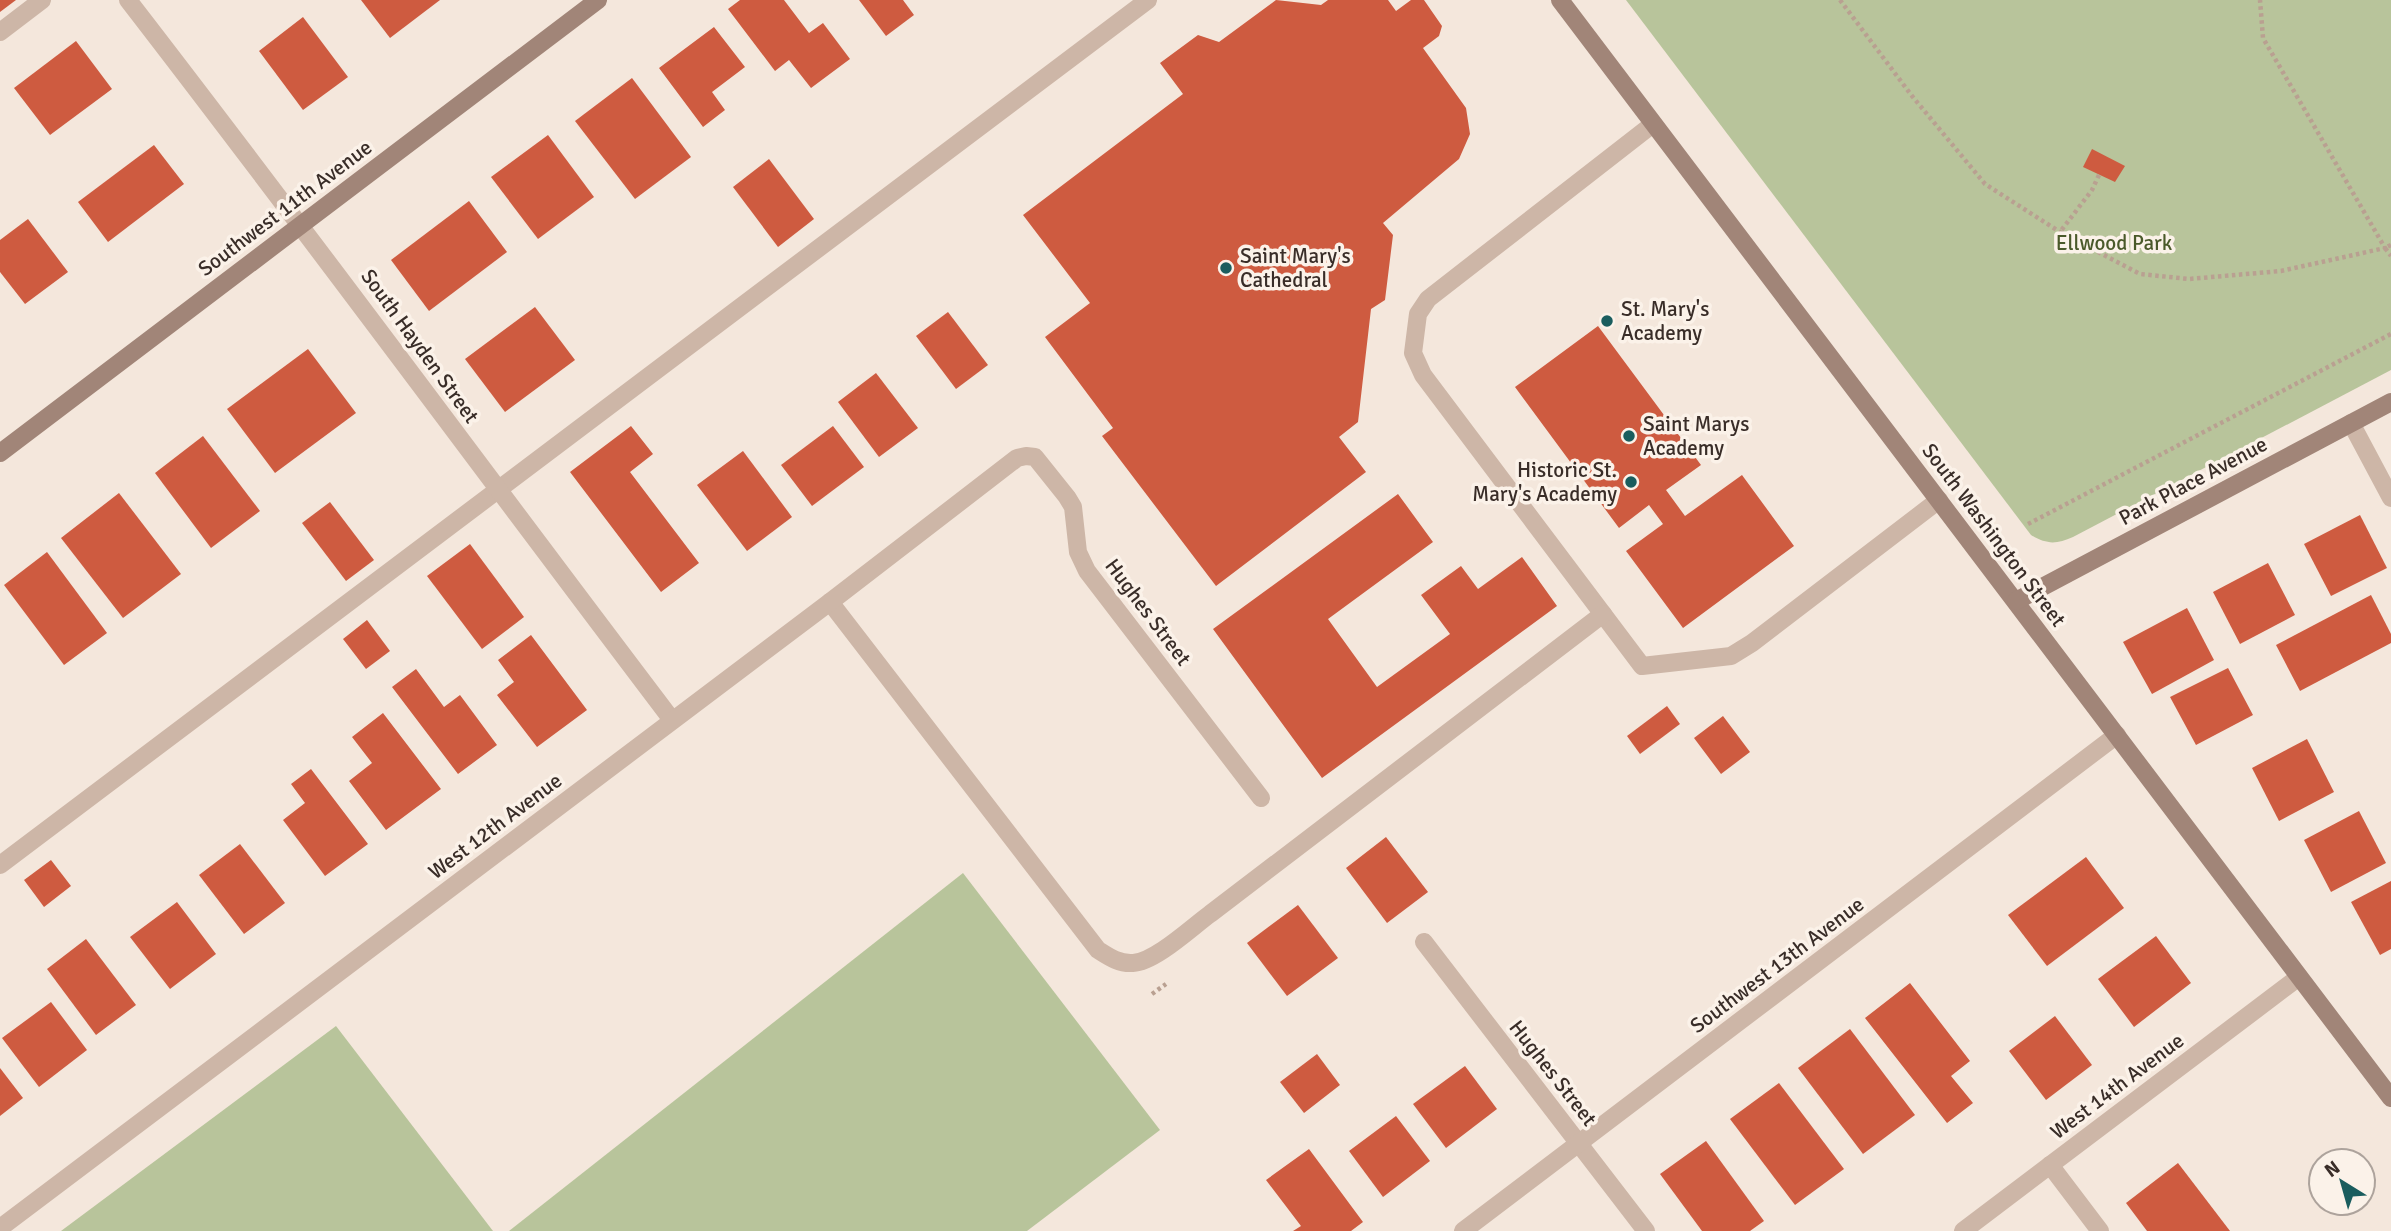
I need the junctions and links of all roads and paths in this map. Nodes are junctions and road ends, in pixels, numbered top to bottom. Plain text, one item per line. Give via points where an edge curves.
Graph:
1 (42, 0) edge
2 (128, 0) edge
3 (598, 0) edge
4 (1148, 0) edge
5 (1560, 0) edge
6 (1840, 0) edge
7 (2260, 0) edge
8 (0, 32) edge
9 (1653, 124) junction
10 (2099, 175) dead end
11 (301, 224) junction
12 (2060, 232) junction
13 (2391, 245) edge
14 (2385, 248) junction
15 (2391, 256) edge
16 (2391, 334) edge
17 (2391, 402) edge
18 (2351, 423) junction
19 (0, 453) edge
20 (1017, 458) joint
21 (499, 492) junction
22 (2391, 498) edge
23 (1939, 500) junction
24 (2028, 524) dead end
25 (2016, 601) junction
26 (830, 603) junction
27 (1603, 614) junction
28 (673, 720) junction
29 (2118, 735) junction
30 (1261, 798) dead end
31 (0, 865) edge
32 (1424, 942) dead end
33 (2299, 977) junction
34 (2391, 1098) edge
35 (1579, 1144) junction
36 (2050, 1165) junction
37 (0, 1228) edge
38 (1463, 1231) edge
39 (1646, 1231) edge
40 (1963, 1231) edge
41 (2100, 1231) edge

1 - 8 street
2 - 11 street, South Hayden Street
3 - 11 main road, Southwest 11th Avenue
4 - 21 street
5 - 9 main road, South Washington Street
6 - 12 path via 1985,184
7 - 14 path via 2263,38
9 - 23 main road, South Washington Street
9 - 27 street via 1428,299 1418,314 1413,353 1423,375
10 - 12 path
11 - 19 main road, Southwest 11th Avenue
11 - 21 street, South Hayden Street
12 - 14 path via 2140,274 2189,279 2281,271
13 - 14 path
14 - 15 path
16 - 24 path
17 - 18 main road, Park Place Avenue
18 - 22 street
18 - 25 main road, Park Place Avenue
20 - 26 street, West 12th Avenue
20 - 30 street, Hughes Street via 1035,457 1067,497 1073,507 1078,552 1087,571
21 - 28 street, South Hayden Street
21 - 31 street
23 - 25 main road, South Washington Street
23 - 27 street via 1731,656 1642,666
25 - 29 main road, South Washington Street
26 - 27 street via 1098,950 1115,961 1134,963 1156,954
26 - 28 street, West 12th Avenue
28 - 37 street, West 12th Avenue
29 - 33 main road, South Washington Street
29 - 35 street, Southwest 13th Avenue
32 - 35 street, Hughes Street
33 - 34 main road, South Washington Street
33 - 36 street, West 14th Avenue
35 - 38 street, Southwest 13th Avenue
35 - 39 street, Hughes Street
36 - 40 street, West 14th Avenue
36 - 41 street

